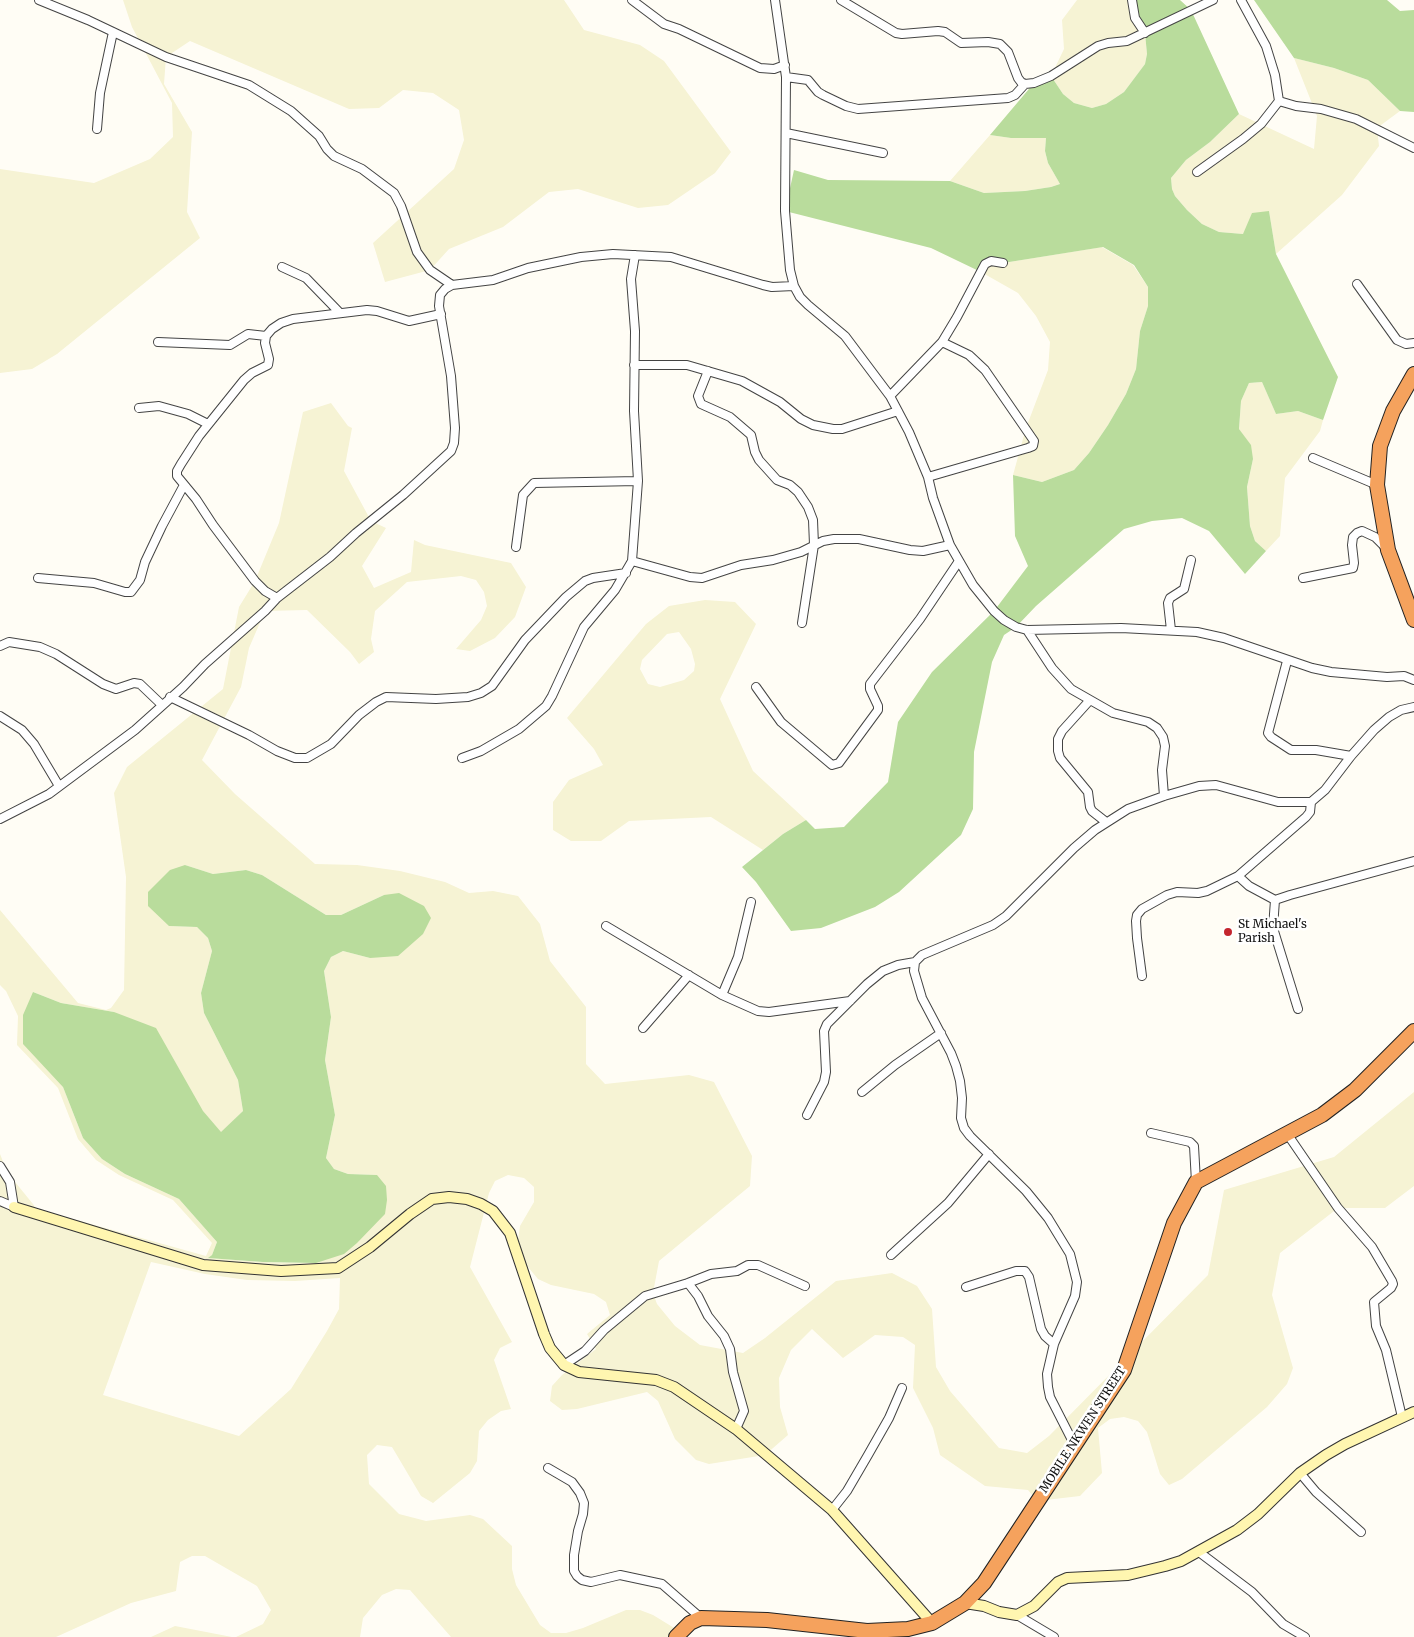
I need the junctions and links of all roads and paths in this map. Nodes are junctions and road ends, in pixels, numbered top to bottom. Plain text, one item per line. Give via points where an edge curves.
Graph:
1 (39, 0) edge
2 (632, 0) edge
3 (776, 0) edge
4 (841, 0) edge
5 (1132, 0) edge
6 (1213, 0) edge
7 (1242, 0) edge
8 (113, 32) junction
9 (1145, 33) junction
10 (785, 65) junction
11 (786, 77) junction
12 (1025, 84) junction
13 (1279, 101) junction
14 (98, 128) dead end
15 (786, 133) junction
16 (1414, 148) edge
17 (883, 153) dead end
18 (1197, 172) dead end
19 (635, 255) junction
20 (1003, 264) dead end
21 (282, 266) dead end
22 (1357, 284) dead end
23 (452, 285) junction
24 (794, 286) junction
25 (340, 313) junction
26 (441, 314) junction
27 (266, 336) junction
28 (158, 342) dead end
29 (942, 342) junction
30 (1414, 343) edge
31 (634, 365) junction
32 (708, 371) junction
33 (1414, 374) edge
34 (890, 396) junction
35 (138, 408) dead end
36 (898, 411) junction
37 (208, 424) junction
38 (1313, 458) dead end
39 (928, 477) junction
40 (638, 481) junction
41 (184, 485) junction
42 (1377, 485) junction
43 (814, 545) junction
44 (950, 545) junction
45 (516, 547) dead end
46 (1388, 550) junction
47 (958, 560) junction
48 (1191, 560) dead end
49 (632, 561) junction
50 (626, 573) junction
51 (38, 578) dead end
52 (1303, 578) dead end
53 (277, 598) junction
54 (1414, 620) edge
55 (802, 623) dead end
56 (1027, 630) junction
57 (1171, 630) junction
58 (0, 646) edge
59 (1287, 660) junction
60 (1414, 680) edge
61 (756, 687) dead end
62 (170, 697) junction
63 (1090, 700) junction
64 (162, 704) junction
65 (1414, 707) edge
66 (0, 716) edge
67 (1351, 756) junction
68 (462, 758) dead end
69 (59, 786) junction
70 (1164, 796) junction
71 (1311, 802) junction
72 (0, 819) edge
73 (1106, 822) junction
74 (1414, 861) edge
75 (1238, 876) junction
76 (1275, 900) junction
77 (751, 902) dead end
78 (606, 926) dead end
79 (916, 962) junction
80 (689, 975) junction
81 (1142, 976) dead end
82 (722, 995) junction
83 (850, 1001) junction
84 (1298, 1009) dead end
85 (643, 1028) dead end
86 (941, 1033) junction
87 (1411, 1037) edge
88 (862, 1092) dead end
89 (806, 1115) dead end
90 (1152, 1133) dead end
91 (1288, 1135) junction
92 (989, 1154) junction
93 (0, 1166) edge
94 (1196, 1182) junction
95 (0, 1201) edge
96 (14, 1207) junction
97 (890, 1255) dead end
98 (688, 1283) junction
99 (805, 1286) dead end
100 (966, 1287) dead end
101 (1054, 1344) junction
102 (564, 1364) junction
103 (902, 1388) dead end
104 (1414, 1412) edge
105 (1402, 1417) junction
106 (736, 1429) junction
107 (1074, 1444) junction
108 (548, 1468) dead end
109 (1300, 1473) junction
110 (832, 1510) junction
111 (1361, 1532) dead end
112 (1199, 1552) junction
113 (964, 1603) junction
114 (1017, 1615) junction
115 (701, 1618) junction
116 (932, 1623) junction
117 (902, 1633) edge
118 (676, 1637) edge
119 (1054, 1637) edge
120 (1305, 1637) edge

1 - 8 street
2 - 10 street via 664,24 679,28 760,68 774,69
3 - 10 street
4 - 12 street via 896,33 938,31 961,43 1000,44 1008,52 1020,82
5 - 9 street via 1135,18
6 - 9 street
7 - 13 street via 1266,46
8 - 14 street via 100,94
8 - 23 street via 166,57 249,85 291,111 319,136 334,156 362,169 394,193 417,252 430,270
9 - 12 street via 1127,41 1098,46 1051,76
10 - 11 street
11 - 12 street via 808,80 823,95 858,109 1008,98
11 - 15 street
13 - 16 street via 1356,119
13 - 18 street via 1261,124
15 - 17 street
15 - 24 street via 785,211
19 - 23 street via 581,257 528,268 493,280
19 - 24 street via 671,257 772,287
19 - 31 street via 631,279
20 - 29 street via 991,261 985,264
21 - 25 street via 306,278
22 - 30 street via 1398,340
23 - 26 street via 440,295
24 - 34 street via 808,306 845,336
25 - 26 street via 377,311 409,321
25 - 27 street via 292,319 281,323
26 - 53 street via 455,428 451,451 330,557
27 - 28 street via 248,334 230,346
27 - 37 street via 268,365 244,380
29 - 34 street
29 - 39 street via 969,355 986,370 1034,441 1028,448
31 - 32 street via 687,365
31 - 40 street
32 - 36 street via 757,388 813,425 842,428
32 - 43 street via 699,401 742,426 751,435 759,460 777,480 798,492 813,520
33 - 42 highway via 1380,446
34 - 36 street
35 - 37 street via 159,406
36 - 39 street
37 - 41 street via 177,472
38 - 42 street
39 - 44 street
40 - 45 street via 534,483 523,495
40 - 49 street
41 - 51 street via 145,562 140,580 131,592 94,583
41 - 53 street via 255,581
42 - 46 highway
43 - 44 street via 845,538 923,551
43 - 49 street via 801,552 741,565 702,578
43 - 55 street
44 - 47 street
46 - 52 street via 1375,537 1362,531 1352,537 1353,568
46 - 54 highway
47 - 56 street via 994,611 1010,624
47 - 61 street via 920,619 870,684 878,710 838,763 832,765 781,722
48 - 57 street via 1184,588 1168,603
49 - 50 street
50 - 62 street via 585,581 525,640 492,686 480,693 460,698 386,697 359,715 331,744 307,758 295,758 277,751 249,734
50 - 68 street via 584,627 546,706 519,729 481,752
53 - 62 street
56 - 57 street
56 - 63 street via 1061,679
57 - 59 street via 1211,635
58 - 64 street via 9,642 40,647 116,689 140,684
59 - 60 street via 1331,672 1404,676
59 - 67 street via 1268,733 1291,750
62 - 64 street
63 - 70 street via 1113,713 1148,722 1157,728 1165,746 1162,770
63 - 73 street via 1062,730 1058,751 1060,758 1088,792 1092,811
64 - 69 street via 135,730
65 - 67 street via 1389,717
66 - 69 street via 22,730 34,744
67 - 71 street via 1325,790
69 - 72 street
70 - 71 street via 1199,786 1216,785 1278,802
70 - 73 street via 1128,809
71 - 75 street via 1306,817
73 - 79 street via 1074,848 994,925 922,955
74 - 76 street
75 - 76 street
75 - 81 street via 1206,891 1167,895 1142,909 1136,921
76 - 84 street via 1273,928
77 - 82 street via 738,957
78 - 80 street
79 - 83 street via 883,971
79 - 86 street via 914,971 922,998
80 - 82 street
80 - 85 street
82 - 83 street via 758,1011 769,1012
83 - 89 street via 826,1024 824,1082
86 - 88 street
86 - 92 street via 960,1081 964,1128
87 - 91 highway via 1355,1090
90 - 94 street via 1190,1142 1194,1146
91 - 94 highway via 1270,1141
91 - 105 street via 1338,1208 1372,1248 1392,1281 1391,1288 1374,1302 1376,1326 1386,1350
92 - 97 street via 948,1203
92 - 101 street via 1026,1190 1070,1254 1077,1282 1075,1296
93 - 96 street via 10,1182
94 - 107 highway, MOBILE NKWEN STREET via 1174,1223 1124,1370
95 - 96 street
96 - 102 street via 203,1265 281,1271 338,1268 432,1199 466,1199 493,1211 510,1233 544,1334 550,1348
98 - 99 street via 711,1274 758,1265
98 - 102 street via 644,1296 584,1351
98 - 106 street via 730,1349 744,1411
100 - 101 street via 1016,1271 1024,1272 1029,1277 1041,1329
101 - 107 street via 1047,1374 1048,1387
102 - 106 street via 579,1372 656,1380 674,1387
103 - 110 street via 868,1455
104 - 105 street
105 - 109 street via 1344,1444
106 - 110 street
107 - 113 highway, MOBILE NKWEN STREET via 984,1583
108 - 115 street via 572,1482 584,1503 574,1555 577,1576 591,1582 620,1576 662,1584
109 - 111 street via 1316,1492
109 - 112 street via 1258,1514
110 - 116 street
112 - 114 street via 1181,1561 1128,1575 1067,1578 1058,1582 1034,1606
112 - 120 street via 1252,1592 1283,1624
113 - 114 street
113 - 116 highway, MOBILE NKWEN STREET
114 - 119 street
115 - 117 highway, MOBILE NKWEN STREET via 767,1620
115 - 118 highway via 690,1623
116 - 117 highway, MOBILE NKWEN STREET

